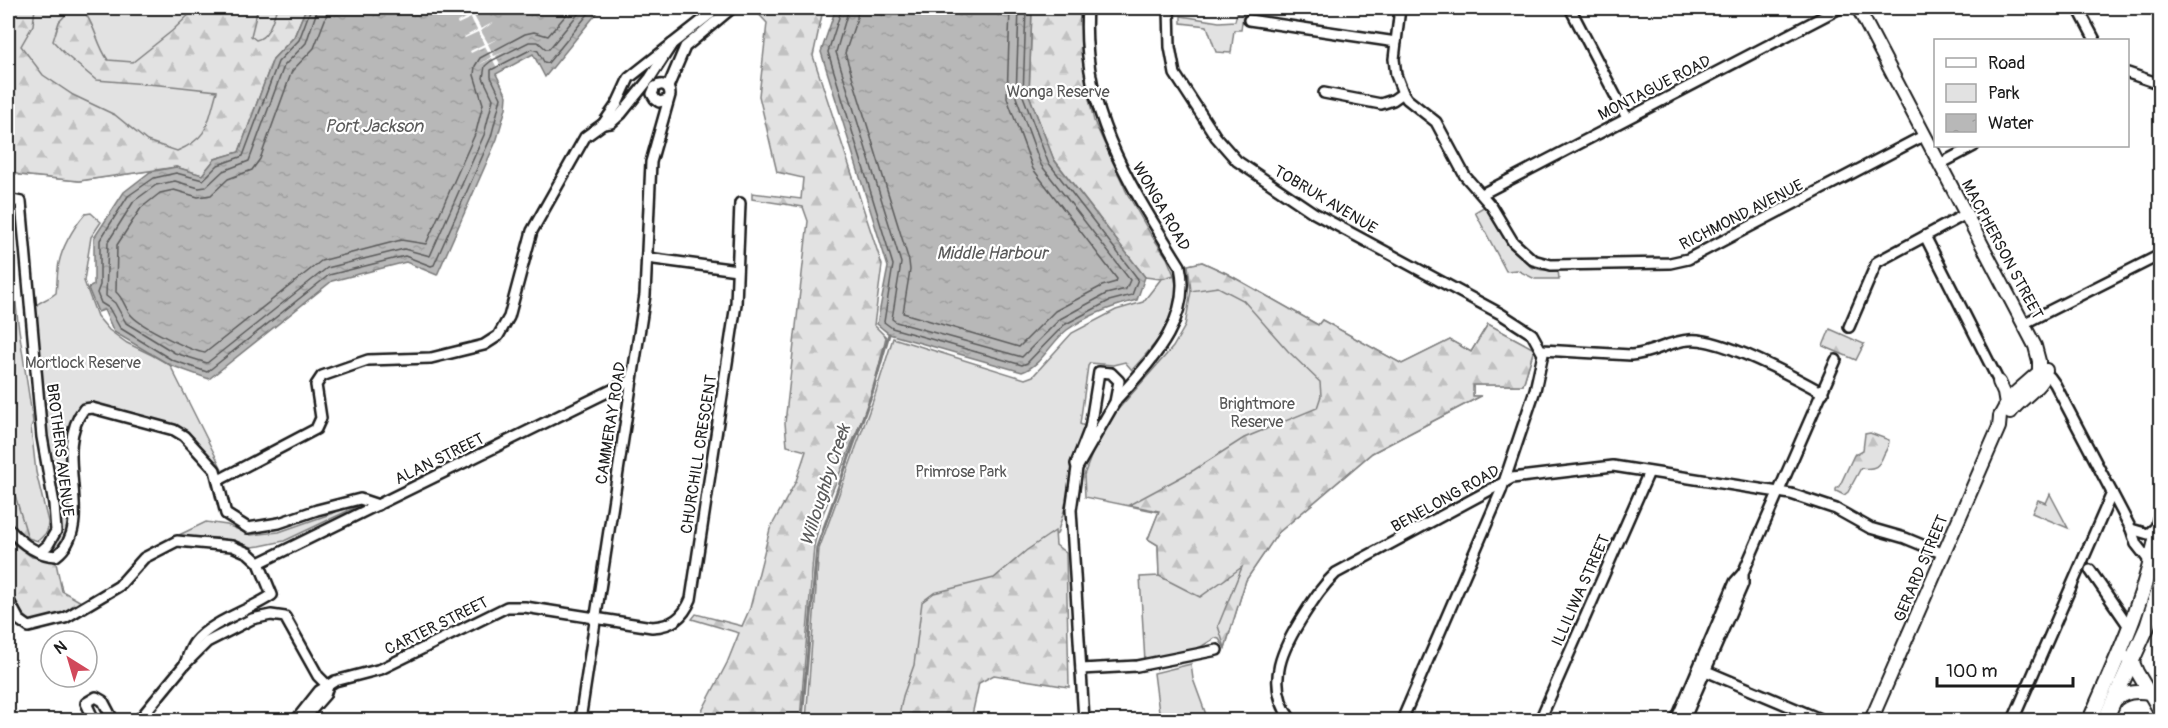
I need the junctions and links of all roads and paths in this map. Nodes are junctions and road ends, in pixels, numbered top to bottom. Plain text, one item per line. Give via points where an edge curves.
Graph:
1 (718, 8) edge
2 (732, 8) edge
3 (1087, 8) edge
4 (1169, 8) edge
5 (1400, 8) edge
6 (1570, 8) edge
7 (1840, 8) edge
8 (1858, 8) edge
9 (2078, 8) edge
10 (1249, 20) dead end
11 (2094, 39) edge
12 (1395, 42) junction
13 (672, 44) junction
14 (2129, 74) edge
15 (2160, 84) edge
16 (658, 88) junction
17 (1324, 93) dead end
18 (1403, 93) junction
19 (633, 98) junction
20 (1627, 118) junction
21 (603, 124) junction
22 (1925, 135) junction
23 (1972, 147) edge
24 (1940, 164) junction
25 (1482, 194) junction
26 (8, 199) edge
27 (740, 203) dead end
28 (1966, 214) junction
29 (1925, 236) junction
30 (2160, 255) edge
31 (647, 258) junction
32 (737, 270) junction
33 (2023, 324) junction
34 (1849, 327) dead end
35 (2035, 346) junction
36 (1543, 352) junction
37 (1836, 360) dead end
38 (2045, 375) junction
39 (632, 380) junction
40 (1999, 382) joint
41 (1823, 393) junction
42 (1114, 402) junction
43 (2006, 405) junction
44 (1999, 427) junction
45 (1077, 468) junction
46 (1649, 472) junction
47 (219, 480) junction
48 (1504, 483) junction
49 (1778, 492) junction
50 (2112, 493) junction
51 (378, 505) junction
52 (2160, 521) edge
53 (8, 528) edge
54 (2131, 529) junction
55 (40, 552) junction
56 (1944, 554) junction
57 (260, 563) junction
58 (2151, 568) junction
59 (2090, 570) dead end
60 (1743, 573) junction
61 (2160, 586) edge
62 (8, 598) edge
63 (2157, 607) edge
64 (596, 619) junction
65 (2130, 628) junction
66 (1217, 650) dead end
67 (2119, 654) junction
68 (2132, 660) junction
69 (185, 664) junction
70 (1081, 669) junction
71 (1706, 671) junction
72 (328, 686) junction
73 (2150, 693) junction
74 (2113, 702) junction
75 (2160, 711) edge
76 (94, 720) edge
77 (113, 720) edge
78 (139, 720) edge
79 (296, 720) edge
80 (303, 720) edge
81 (580, 720) edge
82 (1084, 720) edge
83 (1291, 720) edge
84 (1402, 720) edge
85 (1540, 720) edge
86 (1676, 720) edge
87 (1684, 720) edge
88 (1822, 720) edge
89 (1871, 720) edge
90 (2013, 720) edge
91 (2090, 720) edge
92 (2105, 720) edge

1 - 13 street
2 - 16 street via 685,47
3 - 42 street, WONGA ROAD via 1090,71 1105,130 1133,191 1180,266 1183,288 1177,317 1166,339
4 - 36 street, TOBRUK AVENUE via 1174,74 1237,161 1314,213 1501,314 1532,334
5 - 12 street
6 - 20 street
7 - 20 street, MONTAGUE ROAD
8 - 22 main road, MACPHERSON STREET
9 - 11 street
10 - 12 street
12 - 18 street via 1396,75
13 - 16 street
13 - 21 street via 628,78
14 - 15 street
16 - 19 street
16 - 19 street via 642,88
16 - 31 street, CAMMERAY ROAD via 659,128 651,162
17 - 18 street via 1381,104
18 - 25 street, RICHMOND AVENUE via 1436,122 1465,176
19 - 21 street via 611,123
20 - 25 street, MONTAGUE ROAD
21 - 47 street via 585,137 532,231 509,317 498,336 484,345 431,358 368,360 322,376 316,385 321,418 316,429
22 - 24 main road, MACPHERSON STREET
22 - 25 street, RICHMOND AVENUE via 1680,261 1541,263 1513,242
23 - 24 street
24 - 28 main road, MACPHERSON STREET
26 - 55 street, BROTHERS AVENUE via 21,202 42,437 54,504 56,531
27 - 32 street, CHURCHILL CRESCENT
28 - 29 street
28 - 33 main road, MACPHERSON STREET
29 - 34 street via 1877,262
29 - 40 street
30 - 33 street
31 - 32 street
31 - 39 street, CAMMERAY ROAD
32 - 64 street, CHURCHILL CRESCENT via 736,304 686,612 665,626
33 - 35 main road, MACPHERSON STREET
35 - 38 main road via 2046,360
35 - 43 main road, GERARD STREET via 2039,372
36 - 41 street via 1638,355 1691,339 1729,348
36 - 48 street via 1535,390
37 - 41 street
38 - 44 main road, GERARD STREET
38 - 50 street via 2055,384
39 - 51 street, ALAN STREET
39 - 64 street, CAMMERAY ROAD
40 - 43 main road
41 - 49 street
42 - 45 street, WONGA ROAD
42 - 45 street via 1119,381 1111,373 1099,372 1090,428
43 - 44 main road, GERARD STREET
44 - 56 main road, GERARD STREET
45 - 70 street via 1071,510
46 - 48 street, BENELONG ROAD via 1613,466 1512,478
46 - 49 street, BENELONG ROAD
46 - 85 street, ILLILIWA STREET
47 - 51 street via 226,514 248,528 360,499
47 - 55 street via 215,470 174,430 84,409 78,416 70,451 74,530 69,543 56,556
48 - 83 street, BENELONG ROAD via 1324,583 1281,659 1279,698
48 - 84 street
49 - 56 street, BENELONG ROAD via 1822,503 1870,528
49 - 60 street
50 - 54 street
50 - 90 street
51 - 57 street, ALAN STREET
52 - 54 street via 2148,534
52 - 58 highway
53 - 55 street via 21,543
54 - 58 street
56 - 89 main road, GERARD STREET
57 - 62 street via 232,546 177,541 144,558 119,586 64,618 29,627 20,620
57 - 69 street via 272,595 203,633
58 - 65 highway
59 - 65 street
60 - 71 street via 1743,584
60 - 86 street via 1735,582
61 - 63 highway
63 - 68 highway
64 - 72 street, CARTER STREET via 507,607 381,669 339,679
64 - 81 street, CAMMERAY ROAD
65 - 67 highway
66 - 70 street via 1137,666
67 - 68 main road
67 - 91 highway
68 - 73 main road
68 - 74 highway
69 - 72 street via 207,642 252,619 285,617 318,676
69 - 78 street
70 - 82 street
71 - 87 street
71 - 88 street
72 - 79 street, CARTER STREET via 319,691
72 - 80 street
73 - 74 main road via 2130,692
73 - 75 main road
74 - 92 highway
76 - 77 street via 86,703 96,697 103,701

